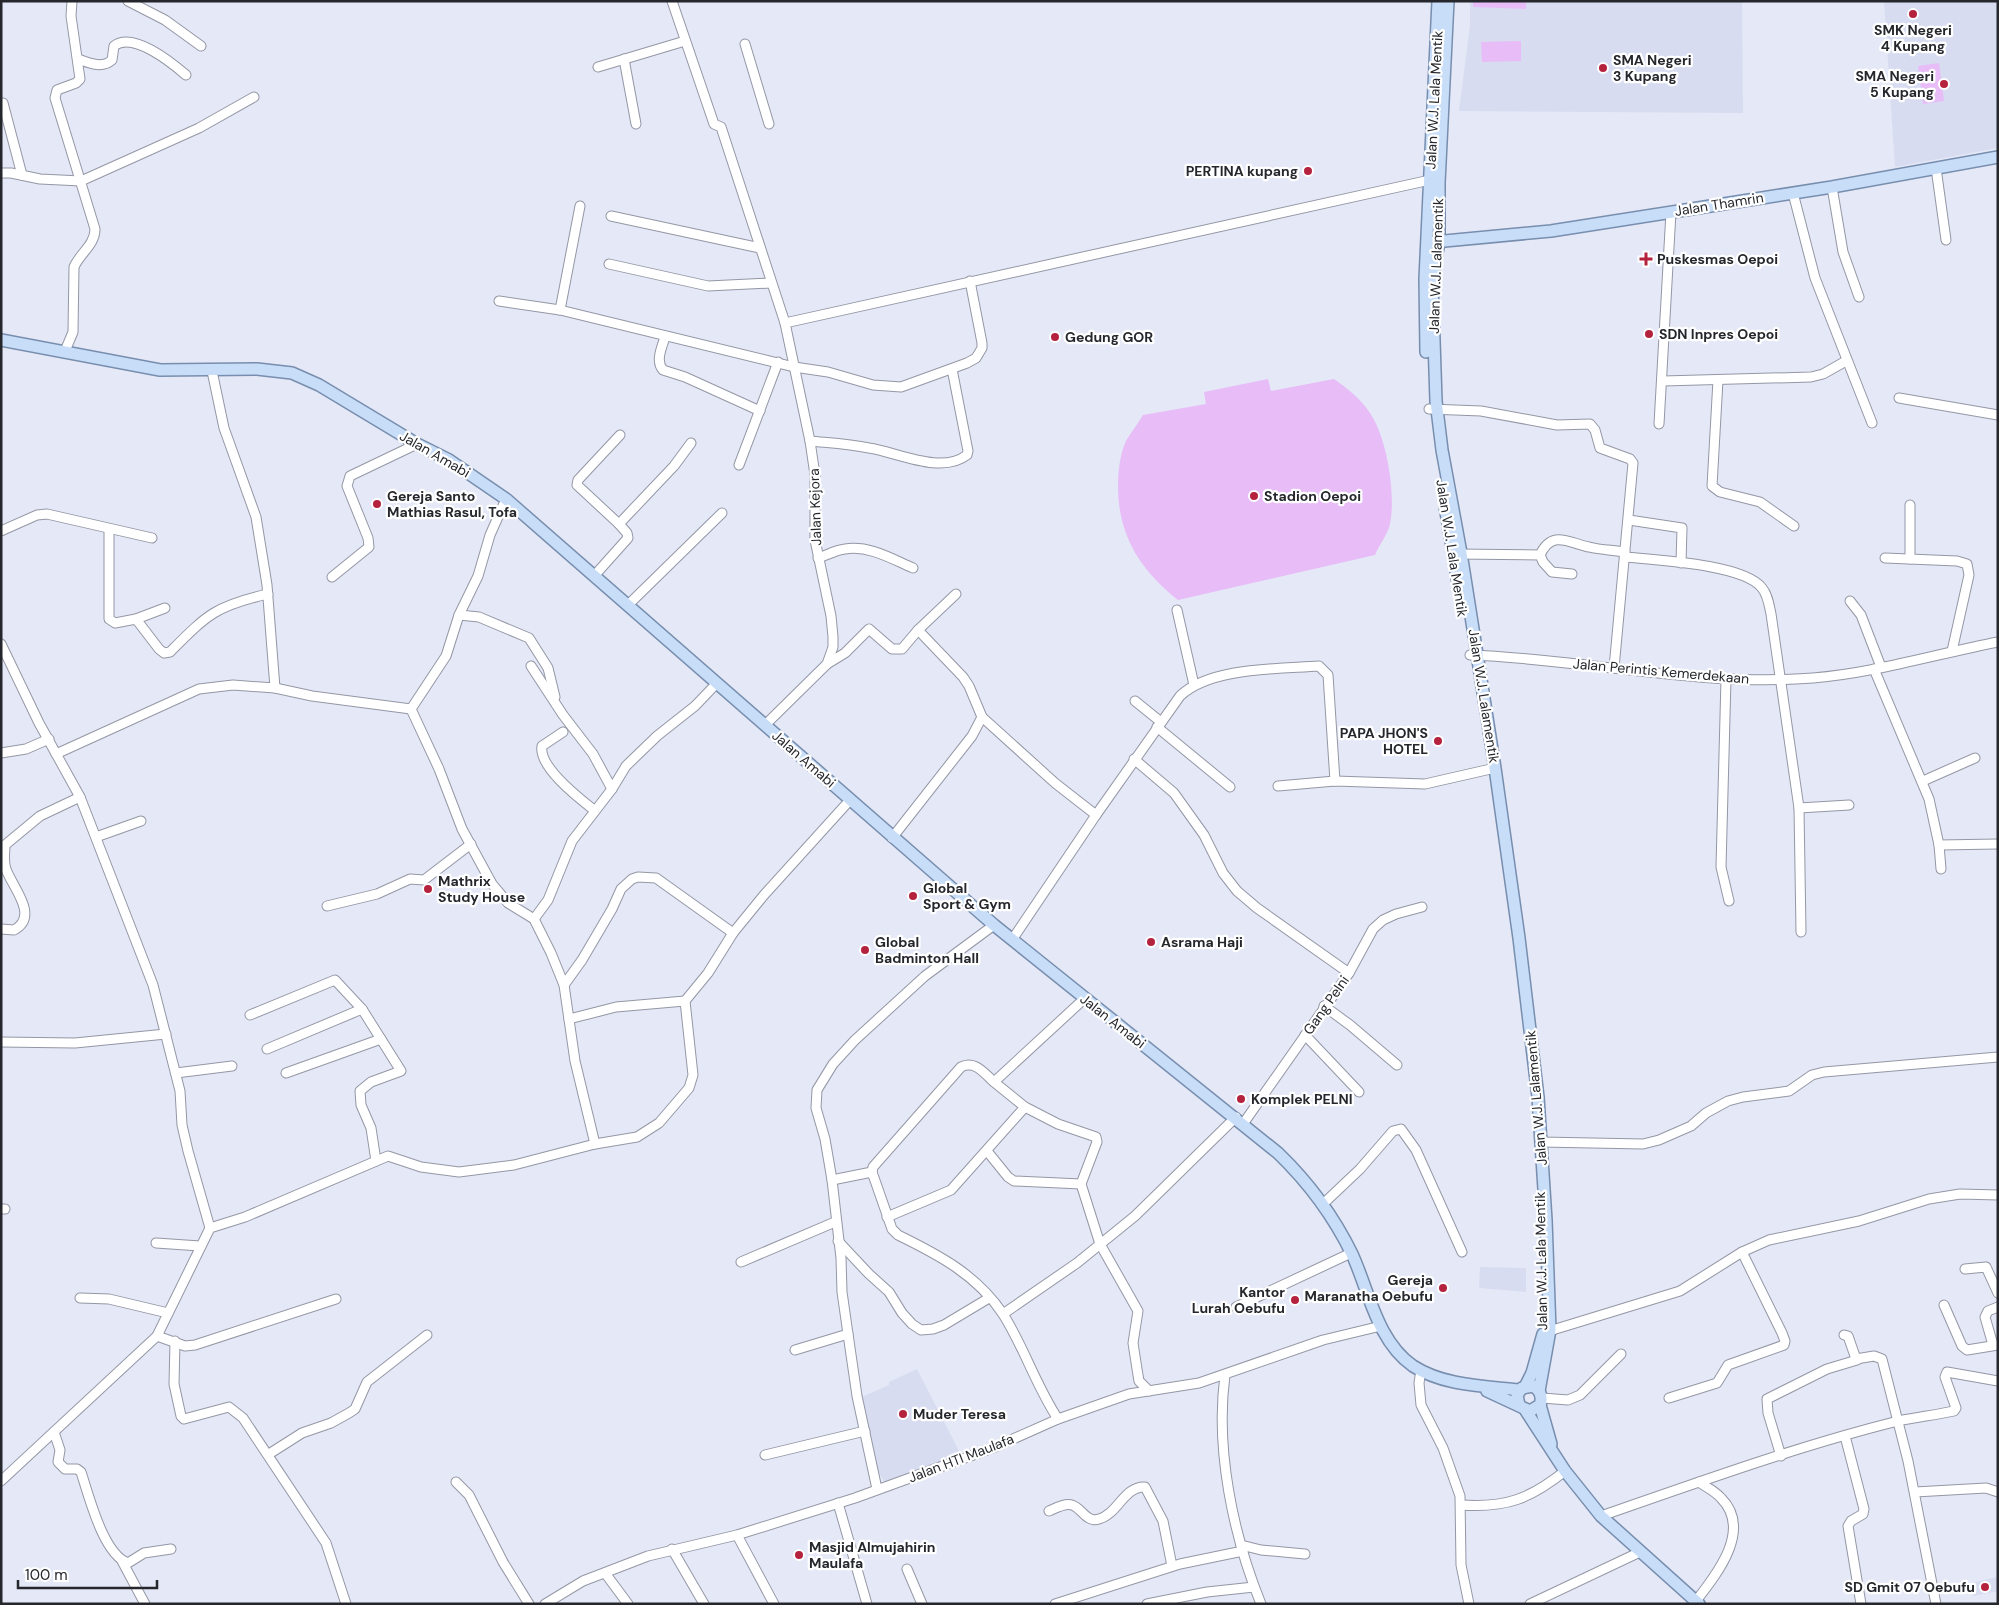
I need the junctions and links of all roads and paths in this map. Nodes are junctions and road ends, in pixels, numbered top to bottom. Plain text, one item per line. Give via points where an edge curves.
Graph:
1 (72, 1) edge
2 (128, 1) edge
3 (672, 1) edge
4 (1438, 1) edge
5 (1448, 1) edge
6 (685, 41) junction
7 (745, 44) dead end
8 (201, 46) dead end
9 (78, 59) junction
10 (624, 59) junction
11 (598, 67) dead end
12 (186, 76) dead end
13 (254, 97) dead end
14 (3, 103) dead end
15 (636, 124) dead end
16 (769, 124) dead end
17 (1998, 157) edge
18 (1936, 168) junction
19 (1, 173) edge
20 (22, 174) junction
21 (1434, 181) junction
22 (81, 182) junction
23 (1832, 187) junction
24 (1793, 193) junction
25 (580, 206) dead end
26 (1671, 212) junction
27 (611, 216) dead end
28 (1946, 240) dead end
29 (1434, 242) junction
30 (760, 248) junction
31 (609, 264) dead end
32 (970, 281) junction
33 (771, 283) junction
34 (1859, 297) dead end
35 (499, 301) dead end
36 (560, 310) junction
37 (785, 323) junction
38 (665, 337) junction
39 (1, 340) edge
40 (65, 351) junction
41 (1846, 361) junction
42 (778, 362) junction
43 (794, 367) junction
44 (952, 369) junction
45 (212, 371) junction
46 (1663, 380) junction
47 (1718, 380) junction
48 (1899, 398) dead end
49 (1433, 409) junction
50 (760, 411) junction
51 (1998, 415) edge
52 (1872, 423) dead end
53 (1659, 424) dead end
54 (620, 435) dead end
55 (810, 440) junction
56 (691, 443) dead end
57 (417, 444) junction
58 (739, 465) dead end
59 (506, 499) junction
60 (1910, 505) dead end
61 (722, 513) dead end
62 (1629, 520) junction
63 (619, 524) junction
64 (1794, 526) dead end
65 (109, 530) junction
66 (1, 531) edge
67 (152, 538) dead end
68 (1457, 554) junction
69 (1625, 554) junction
70 (1540, 555) junction
71 (818, 558) junction
72 (1885, 558) dead end
73 (1910, 559) junction
74 (1681, 563) junction
75 (914, 568) dead end
76 (1572, 574) dead end
77 (594, 576) junction
78 (332, 577) dead end
79 (268, 594) junction
80 (956, 594) dead end
81 (1850, 601) dead end
82 (628, 605) junction
83 (165, 608) dead end
84 (1177, 610) dead end
85 (459, 616) junction
86 (136, 619) junction
87 (918, 630) junction
88 (1998, 642) edge
89 (1, 644) edge
90 (1952, 651) junction
91 (1473, 655) junction
92 (827, 664) junction
93 (531, 666) dead end
94 (1614, 668) junction
95 (1878, 668) junction
96 (1726, 679) junction
97 (1780, 679) junction
98 (716, 683) junction
99 (1194, 685) junction
100 (275, 688) junction
101 (1135, 701) dead end
102 (556, 702) junction
103 (411, 709) junction
104 (982, 717) junction
105 (1159, 724) junction
106 (765, 725) junction
107 (563, 732) dead end
108 (49, 740) junction
109 (1, 753) edge
110 (56, 754) junction
111 (1975, 758) dead end
112 (1134, 759) junction
113 (1492, 768) junction
114 (1335, 781) junction
115 (1923, 781) junction
116 (1278, 786) dead end
117 (1230, 787) dead end
118 (612, 789) junction
119 (80, 798) junction
120 (850, 800) junction
121 (1849, 805) dead end
122 (1799, 808) junction
123 (594, 810) junction
124 (1096, 815) junction
125 (141, 822) dead end
126 (96, 837) junction
127 (892, 838) junction
128 (471, 844) junction
129 (1998, 844) edge
130 (1940, 845) junction
131 (1941, 869) dead end
132 (1729, 901) dead end
133 (327, 906) dead end
134 (1422, 907) dead end
135 (534, 919) junction
136 (994, 925) junction
137 (1, 929) edge
138 (1801, 932) dead end
139 (733, 933) junction
140 (1012, 940) junction
141 (1349, 972) junction
142 (564, 985) junction
143 (1084, 999) junction
144 (685, 1001) junction
145 (1324, 1006) junction
146 (362, 1010) junction
147 (250, 1015) dead end
148 (570, 1019) junction
149 (166, 1034) junction
150 (1305, 1035) junction
151 (381, 1039) junction
152 (1, 1042) edge
153 (267, 1049) dead end
154 (1998, 1057) edge
155 (1397, 1065) dead end
156 (232, 1066) dead end
157 (286, 1073) dead end
158 (176, 1074) junction
159 (994, 1082) junction
160 (1359, 1092) dead end
161 (1025, 1107) junction
162 (1240, 1120) junction
163 (1541, 1142) junction
164 (595, 1144) junction
165 (987, 1151) junction
166 (376, 1161) junction
167 (872, 1172) junction
168 (832, 1180) junction
169 (1081, 1184) junction
170 (1998, 1195) edge
171 (1322, 1205) junction
172 (887, 1217) junction
173 (835, 1222) junction
174 (210, 1228) junction
175 (838, 1241) junction
176 (156, 1243) dead end
177 (1100, 1244) junction
178 (200, 1246) junction
179 (1462, 1252) dead end
180 (1742, 1252) junction
181 (1351, 1253) junction
182 (741, 1262) dead end
183 (1965, 1269) dead end
184 (1998, 1293) edge
185 (80, 1298) dead end
186 (990, 1298) junction
187 (336, 1299) dead end
188 (1944, 1305) dead end
189 (1236, 1307) dead end
190 (1998, 1307) edge
191 (168, 1313) junction
192 (1003, 1314) junction
193 (1381, 1326) junction
194 (1547, 1332) junction
195 (848, 1334) junction
196 (427, 1335) dead end
197 (157, 1336) junction
198 (1844, 1336) dead end
199 (175, 1341) junction
200 (1995, 1345) edge
201 (795, 1350) dead end
202 (1621, 1354) dead end
203 (1857, 1360) junction
204 (1421, 1370) junction
205 (1225, 1375) junction
206 (1998, 1382) edge
207 (1476, 1386) junction
208 (1522, 1389) junction
209 (1149, 1391) junction
210 (1540, 1398) junction
211 (1669, 1398) dead end
212 (1522, 1408) junction
213 (1058, 1419) junction
214 (1899, 1421) junction
215 (865, 1431) junction
216 (54, 1432) junction
217 (1845, 1436) junction
218 (1552, 1453) junction
219 (269, 1454) junction
220 (765, 1455) dead end
221 (1781, 1456) junction
222 (1565, 1472) junction
223 (1, 1481) edge
224 (456, 1482) dead end
225 (1699, 1482) junction
226 (878, 1489) junction
227 (1915, 1492) junction
228 (1998, 1492) edge
229 (838, 1503) junction
230 (1461, 1505) junction
231 (1049, 1511) dead end
232 (1601, 1516) junction
233 (737, 1535) junction
234 (1242, 1548) junction
235 (172, 1549) dead end
236 (672, 1549) junction
237 (1640, 1552) junction
238 (1305, 1554) dead end
239 (122, 1561) junction
240 (1172, 1566) junction
241 (907, 1569) dead end
242 (605, 1573) junction
243 (1254, 1587) junction
244 (1698, 1602) edge
245 (145, 1604) edge
246 (346, 1604) edge
247 (529, 1604) edge
248 (545, 1604) edge
249 (628, 1604) edge
250 (704, 1604) edge
251 (774, 1604) edge
252 (867, 1604) edge
253 (922, 1604) edge
254 (1055, 1604) edge
255 (1148, 1604) edge
256 (1261, 1604) edge
257 (1469, 1604) edge
258 (1530, 1604) edge
259 (1861, 1604) edge
260 (1936, 1604) edge

1 - 9 street via 70,16
2 - 8 street via 165,20
3 - 6 street
4 - 21 main road, Jalan W.J. Lala Mentik
5 - 21 main road, Jalan W.J. Lalamentik
6 - 10 street
6 - 30 street, Jalan Kejora via 714,124 720,126
7 - 16 street
9 - 12 street via 94,65 105,64 112,60 116,44 132,44 154,51
9 - 22 street via 80,81 60,88 56,98
10 - 11 street
10 - 15 street
13 - 22 street via 199,128
14 - 20 street
17 - 18 main road, Jalan Thamrin
18 - 23 main road, Jalan Thamrin
18 - 28 street
19 - 20 street
20 - 22 street via 40,179
21 - 29 main road, Jalan W.J. Lalamentik
21 - 32 street
22 - 40 street via 95,235 74,267 73,332
23 - 24 main road, Jalan Thamrin
23 - 34 street via 1843,252
24 - 26 main road, Jalan Thamrin
24 - 41 street via 1816,278
25 - 36 street
26 - 29 main road, Jalan Thamrin via 1551,231
26 - 46 street
27 - 30 street
29 - 49 main road, Jalan W.J. Lalamentik
30 - 33 street, Jalan Kejora
31 - 33 street via 708,286
32 - 37 street
32 - 44 street via 982,348 976,358
33 - 37 street, Jalan Kejora
35 - 36 street
36 - 38 street
37 - 43 street, Jalan Kejora
38 - 42 street
38 - 50 street via 659,359 663,370
39 - 40 main road, Jalan Amabi
40 - 45 main road, Jalan Amabi via 155,370
41 - 47 street via 1811,377
41 - 52 street
42 - 43 street
42 - 50 street
43 - 44 street via 895,387
43 - 55 street, Jalan Kejora
44 - 55 street via 968,451 962,458 928,463 869,448
45 - 57 main road, Jalan Amabi via 264,369 292,373
45 - 79 street via 224,428 256,517
46 - 47 street
46 - 53 street
47 - 64 street via 1711,481 1720,492 1760,502
48 - 51 street
49 - 62 street via 1481,411 1557,425 1590,424 1600,448 1633,463
49 - 68 main road, Jalan W.J. Lala Mentik
50 - 58 street
54 - 63 street via 578,480 577,485
55 - 71 street, Jalan Kejora via 815,475
56 - 63 street via 674,466
57 - 59 main road, Jalan Amabi via 449,460
57 - 78 street via 348,479 347,486 369,546
59 - 77 main road, Jalan Amabi
59 - 85 street via 490,535 478,576
60 - 73 street
61 - 82 street
62 - 69 street
62 - 74 street via 1682,528
63 - 77 street via 628,538
65 - 66 street via 42,514
65 - 67 street
65 - 86 street via 108,619 115,623
68 - 70 street
68 - 91 main road, Jalan W.J. Lala Mentik
69 - 70 street via 1561,539 1550,542
69 - 74 street
69 - 94 street
70 - 76 street via 1552,572
71 - 75 street via 845,549 861,549 881,553
71 - 92 street, Jalan Kejora via 833,636
72 - 73 street
73 - 90 street via 1967,564 1969,575
74 - 97 street via 1704,565 1761,586 1771,614
77 - 82 main road, Jalan Amabi
79 - 86 street via 214,611 167,654 159,649
79 - 100 street
80 - 87 street
81 - 95 street via 1861,615
82 - 98 main road, Jalan Amabi
83 - 86 street
84 - 99 street
85 - 102 street via 479,617 529,638 548,668
85 - 103 street via 446,656
87 - 92 street via 900,650 892,648 869,629
87 - 104 street via 963,677
88 - 90 street, Jalan Perintis Kemerdekaan
89 - 108 street
90 - 95 street, Jalan Perintis Kemerdekaan
91 - 94 street, Jalan Perintis Kemerdekaan
91 - 113 main road, Jalan W.J. Lala Mentik
92 - 106 street
93 - 102 street
94 - 96 street, Jalan Perintis Kemerdekaan
95 - 97 street, Jalan Perintis Kemerdekaan
95 - 115 street via 1896,726
96 - 97 street, Jalan Perintis Kemerdekaan
96 - 132 street via 1722,868
97 - 122 street
98 - 106 main road, Jalan Amabi
98 - 118 street via 695,706 626,766
99 - 105 street via 1180,696
99 - 114 street via 1204,680 1255,672 1319,666 1324,669 1328,675
100 - 103 street
100 - 110 street via 232,685 199,689
101 - 105 street
102 - 118 street via 593,754
103 - 128 street
104 - 124 street
104 - 127 street via 972,736
105 - 112 street
105 - 117 street
106 - 120 main road, Jalan Amabi
107 - 123 street via 542,746 542,754 560,780
108 - 109 street via 26,749
108 - 110 street
110 - 119 street
111 - 115 street
112 - 124 street
112 - 141 street via 1174,793 1204,835 1223,873 1238,890 1257,908
113 - 114 street via 1425,784
113 - 163 main road, Jalan W.J. Lalamentik via 1519,938
113 - 194 main road, Jalan W.J. Lala Mentik via 1535,1112
114 - 116 street
115 - 130 street
118 - 123 street
119 - 126 street
119 - 137 street via 40,816 4,845 5,865 26,916 19,928
120 - 127 main road, Jalan Amabi
120 - 139 street
121 - 122 street
122 - 138 street
123 - 135 street via 572,841 548,900
124 - 140 street
125 - 126 street
126 - 149 street via 153,985
127 - 136 main road, Jalan Amabi
128 - 133 street via 424,880 410,880 377,894
128 - 135 street via 497,892
129 - 130 street
130 - 131 street
134 - 141 street, Gang Pelni via 1383,920 1373,930
135 - 142 street
136 - 140 main road, Jalan Amabi
136 - 168 street via 950,956 892,1005 855,1040 819,1084 816,1108 826,1139
139 - 142 street via 656,878 638,877 621,889 582,960
139 - 144 street via 708,973
140 - 143 main road, Jalan Amabi
141 - 145 street, Gang Pelni
142 - 148 street
143 - 159 street
143 - 162 main road, Jalan Amabi
144 - 148 street via 616,1007
144 - 164 street via 693,1075 689,1088 659,1123 637,1137
145 - 150 street, Gang Pelni
145 - 155 street
146 - 147 street via 335,980
146 - 151 street
146 - 153 street
148 - 164 street via 575,1061
149 - 152 street via 75,1043
149 - 158 street
150 - 160 street
150 - 162 street, Gang Pelni
151 - 157 street
151 - 166 street via 401,1070 370,1082 360,1090
154 - 163 street via 1824,1072 1812,1075 1789,1091 1728,1101 1691,1126 1643,1144
156 - 158 street
158 - 174 street via 182,1125
159 - 161 street
159 - 167 street via 974,1065 961,1067 873,1166
161 - 165 street
161 - 169 street via 1058,1124 1096,1137 1098,1142
162 - 171 main road, Jalan Amabi via 1292,1167
162 - 177 street, Gang Pelni
163 - 194 main road, Jalan W.J. Lalamentik
164 - 166 street via 514,1165 459,1172 420,1167 388,1156
165 - 169 street via 1014,1181
165 - 172 street via 951,1190
166 - 174 street via 245,1217
167 - 168 street
167 - 172 street
168 - 173 street
169 - 177 street
170 - 180 street via 1960,1194 1929,1199 1859,1221 1769,1240
171 - 179 street via 1393,1131 1402,1129 1416,1150
171 - 181 main road, Jalan Amabi
172 - 186 street via 898,1234 952,1262 976,1281
173 - 175 street
173 - 182 street
174 - 178 street
175 - 186 street via 889,1292 902,1313 921,1330 944,1325
175 - 195 street
176 - 178 street
177 - 192 street, Gang Pelni
177 - 209 street via 1138,1311 1134,1343 1137,1369 1139,1381
178 - 191 street
180 - 194 street via 1680,1291
180 - 211 street via 1782,1333 1784,1345 1728,1365 1717,1383
181 - 189 street
181 - 193 main road, Jalan Amabi
183 - 184 street via 1986,1267
185 - 191 street via 109,1299
186 - 192 street
187 - 199 street via 195,1345 185,1346
188 - 200 street via 1962,1346 1967,1350
190 - 200 street via 1988,1311 1985,1318
191 - 197 street
192 - 213 street
193 - 204 main road, Jalan Amabi via 1404,1359
193 - 205 street, Jalan HTI Maulafa via 1323,1340
194 - 208 main road, Jalan W.J. Lala Mentik via 1532,1373
194 - 210 main road, Jalan W.J. Lalamentik
195 - 201 street
195 - 215 street
196 - 219 street via 367,1382 355,1409 331,1423 302,1433
197 - 199 street
197 - 216 street
198 - 203 street via 1848,1336
199 - 219 street via 174,1384 181,1416 184,1419 229,1408 243,1418
202 - 210 street via 1580,1395 1572,1399
203 - 214 street via 1874,1356 1882,1359
203 - 221 street via 1827,1369 1767,1399
204 - 207 main road, Jalan Amabi via 1453,1382
204 - 230 street via 1421,1405 1443,1448
205 - 209 street, Jalan HTI Maulafa
205 - 234 street via 1222,1434
206 - 214 street via 1946,1372 1956,1408 1954,1411
207 - 208 main road, Jalan Amabi
207 - 212 main road, Jalan Amabi
208 - 210 main road via 1533,1386
208 - 212 main road via 1517,1400
209 - 213 street, Jalan HTI Maulafa via 1129,1394
210 - 212 main road via 1534,1410
210 - 218 main road
212 - 218 main road
213 - 226 street, Jalan HTI Maulafa via 995,1447
214 - 217 street
214 - 227 street
215 - 220 street
215 - 226 street
216 - 223 street
216 - 239 street via 60,1450 58,1462 65,1469 79,1470 110,1547
217 - 221 street
217 - 259 street via 1864,1509 1863,1514 1848,1526
218 - 222 main road
219 - 246 street via 326,1543
221 - 225 street
222 - 230 street via 1529,1495 1502,1505
222 - 232 main road
224 - 247 street via 468,1494
225 - 232 street
225 - 244 street via 1726,1503 1732,1533 1730,1550
226 - 229 street, Jalan HTI Maulafa
227 - 228 street via 1986,1488
227 - 260 street
229 - 233 street, Jalan HTI Maulafa
229 - 252 street
230 - 257 street via 1461,1565
231 - 240 street via 1065,1505 1073,1506 1089,1519 1098,1520 1129,1492 1145,1487 1163,1521
232 - 237 main road
233 - 236 street, Jalan HTI Maulafa
233 - 251 street
234 - 238 street
234 - 240 street
234 - 243 street
235 - 239 street via 144,1553 128,1563
236 - 242 street, Jalan HTI Maulafa
236 - 250 street
237 - 244 main road
237 - 258 street
239 - 245 street
240 - 254 street
241 - 253 street
242 - 248 street, Jalan HTI Maulafa via 583,1581
242 - 249 street
243 - 255 street via 1206,1592
243 - 256 street

